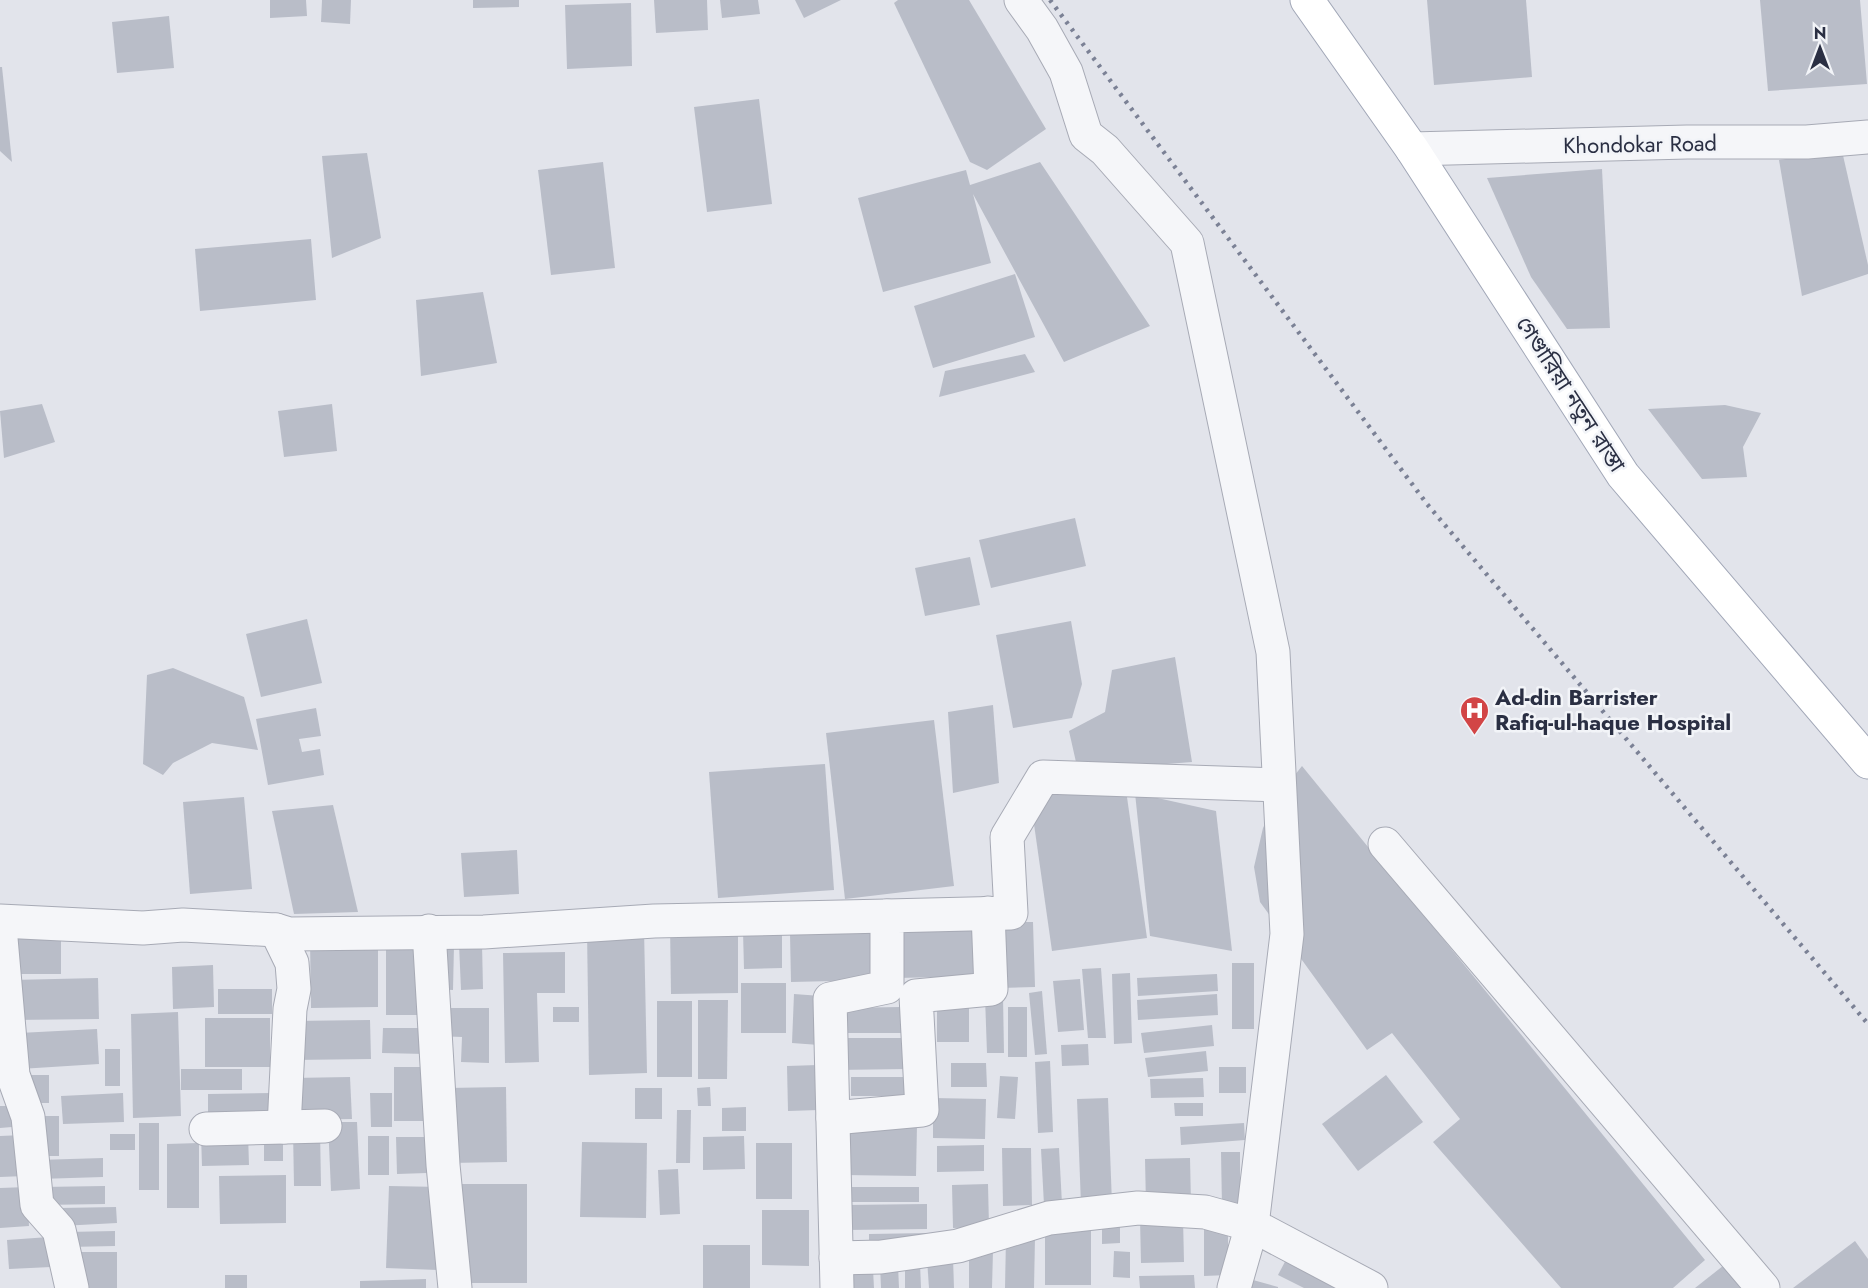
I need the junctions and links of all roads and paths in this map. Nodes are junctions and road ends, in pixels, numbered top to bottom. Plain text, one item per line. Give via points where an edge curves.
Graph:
1 (1021, 0) edge
2 (1307, 0) edge
3 (1868, 137) edge
4 (1412, 149) junction
5 (1868, 762) edge
6 (1280, 785) junction
7 (1385, 844) dead end
8 (988, 913) junction
9 (887, 915) junction
10 (0, 921) edge
11 (0, 927) edge
12 (276, 930) junction
13 (429, 931) junction
14 (833, 1118) junction
15 (325, 1126) dead end
16 (284, 1127) junction
17 (206, 1130) dead end
18 (1252, 1225) junction
19 (837, 1273) edge
20 (72, 1288) edge
21 (455, 1288) edge
22 (1234, 1288) edge
23 (1371, 1288) edge
24 (1763, 1288) edge

1 - 6 street via 1066,72 1086,135 1105,150 1187,243 1273,652
2 - 4 main road, গেণ্ডারিয়া নতুন রাস্তা
3 - 4 street, Khondokar Road via 1807,142
4 - 5 main road, গেণ্ডারিয়া নতুন রাস্তা via 1623,475
6 - 8 street via 1043,777 1007,837 1011,913
6 - 18 street via 1287,934
7 - 24 street
8 - 9 street
8 - 14 street via 991,989 916,996 922,1110
9 - 13 street
9 - 14 street via 887,987 830,999
10 - 12 street
11 - 20 street via 14,1075 28,1117 38,1205 59,1230
12 - 13 street via 289,934
12 - 16 street via 292,963 294,989
13 - 21 street via 443,1165
14 - 19 street
15 - 16 street
16 - 17 street
18 - 19 street via 1205,1212 1138,1208 1048,1218 958,1246 881,1257
18 - 22 street
18 - 23 street

